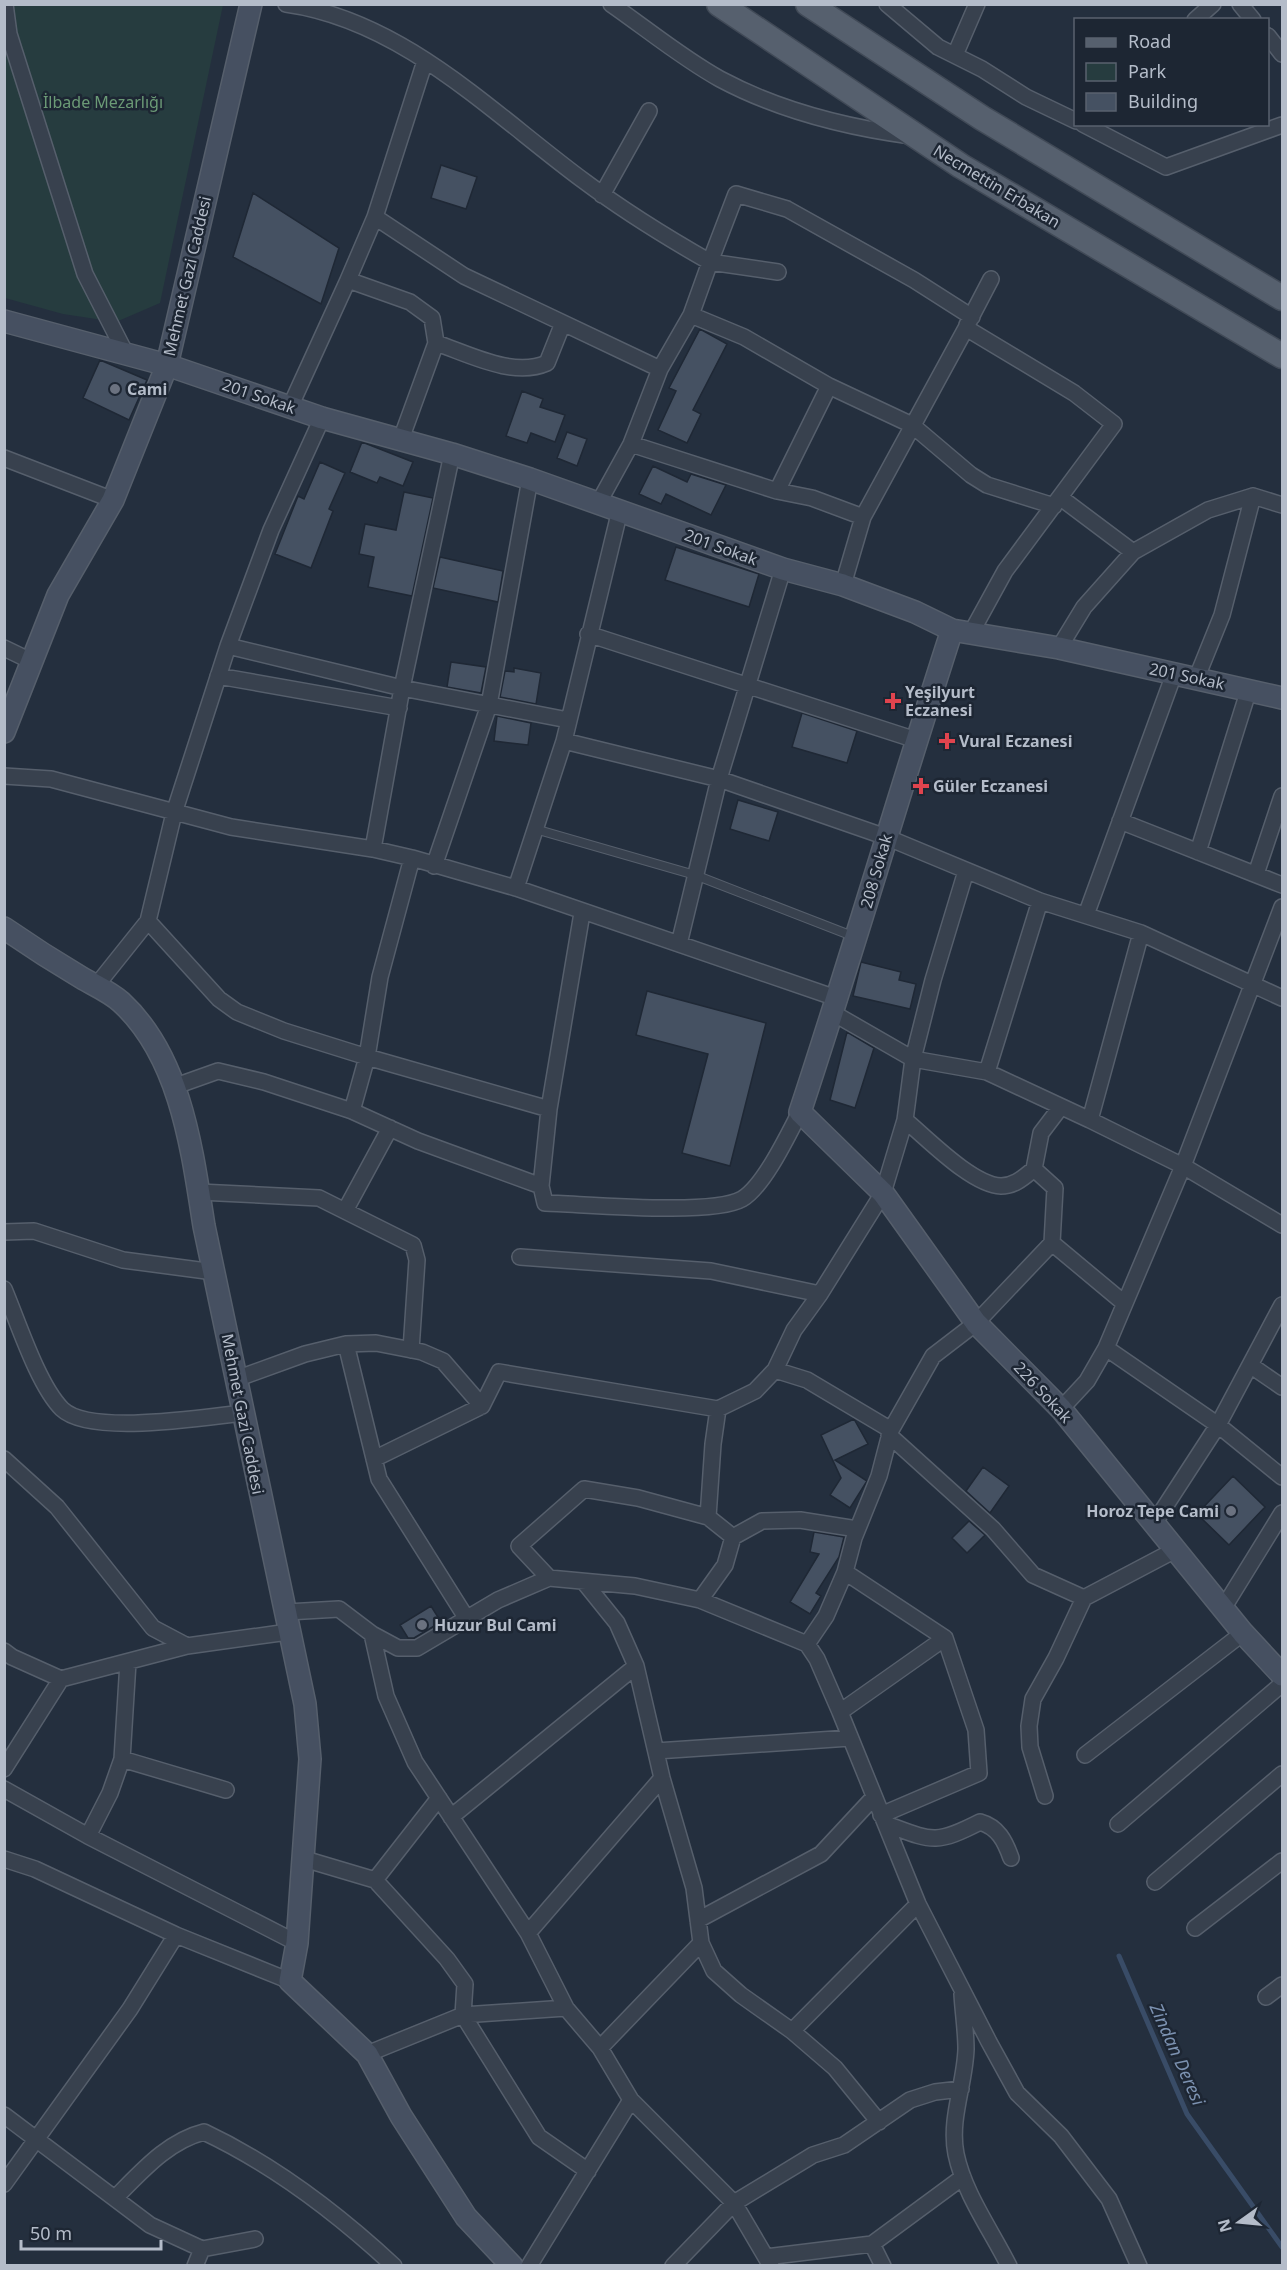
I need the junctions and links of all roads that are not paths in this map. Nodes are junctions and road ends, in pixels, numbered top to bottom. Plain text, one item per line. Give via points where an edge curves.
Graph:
1 (5, 4) edge
2 (251, 4) edge
3 (286, 4) edge
4 (611, 4) edge
5 (718, 4) edge
6 (808, 4) edge
7 (887, 4) edge
8 (977, 4) edge
9 (1213, 4) edge
10 (1240, 4) edge
11 (1197, 18) edge
12 (1251, 18) edge
13 (1269, 37) edge
14 (1282, 54) edge
15 (955, 56) junction
16 (424, 61) junction
17 (649, 111) dead end
18 (1074, 120) edge
19 (1282, 125) edge
20 (1087, 126) edge
21 (918, 137) junction
22 (602, 195) junction
23 (375, 218) junction
24 (710, 262) junction
25 (777, 272) dead end
26 (991, 279) dead end
27 (348, 280) junction
28 (1282, 298) edge
29 (691, 315) junction
30 (4, 321) edge
31 (969, 322) junction
32 (563, 323) junction
33 (436, 343) junction
34 (126, 354) junction
35 (1282, 356) edge
36 (167, 365) junction
37 (660, 369) junction
38 (829, 386) junction
39 (290, 407) junction
40 (322, 418) junction
41 (912, 425) junction
42 (401, 439) junction
43 (631, 444) junction
44 (452, 454) junction
45 (4, 458) edge
46 (530, 479) junction
47 (777, 491) junction
48 (1253, 496) junction
49 (113, 500) junction
50 (599, 502) junction
51 (1057, 502) junction
52 (1282, 505) edge
53 (620, 510) junction
54 (863, 517) junction
55 (1133, 552) junction
56 (783, 569) junction
57 (843, 585) junction
58 (961, 631) junction
59 (588, 634) junction
60 (228, 646) junction
61 (4, 648) edge
62 (1059, 648) junction
63 (31, 661) junction
64 (1174, 674) junction
65 (218, 676) junction
66 (1197, 677) junction
67 (746, 684) junction
68 (402, 688) junction
69 (1249, 689) junction
70 (1282, 698) edge
71 (489, 705) junction
72 (399, 708) junction
73 (568, 720) junction
74 (4, 732) edge
75 (916, 740) junction
76 (564, 741) junction
77 (4, 776) edge
78 (719, 779) junction
79 (1282, 796) edge
80 (174, 813) junction
81 (1120, 821) junction
82 (535, 829) junction
83 (886, 837) junction
84 (373, 849) junction
85 (1198, 852) junction
86 (412, 858) junction
87 (434, 866) junction
88 (966, 871) junction
89 (1256, 874) junction
90 (695, 875) junction
91 (1282, 885) edge
92 (516, 888) junction
93 (1040, 901) junction
94 (1282, 907) edge
95 (582, 913) junction
96 (1086, 915) junction
97 (148, 921) junction
98 (4, 928) edge
99 (1141, 933) junction
100 (857, 938) junction
101 (679, 944) junction
102 (1252, 982) junction
103 (96, 986) junction
104 (1282, 998) edge
105 (836, 1006) junction
106 (367, 1057) junction
107 (913, 1059) junction
108 (987, 1072) junction
109 (173, 1087) junction
110 (1060, 1108) junction
111 (549, 1109) junction
112 (352, 1112) junction
113 (801, 1112) junction
114 (905, 1120) junction
115 (1090, 1120) junction
116 (390, 1128) junction
117 (1183, 1166) junction
118 (1034, 1169) junction
119 (541, 1186) junction
120 (199, 1192) junction
121 (883, 1193) junction
122 (346, 1209) junction
123 (1282, 1225) edge
124 (4, 1232) edge
125 (1052, 1243) junction
126 (520, 1257) dead end
127 (214, 1272) junction
128 (4, 1289) edge
129 (820, 1294) junction
130 (1124, 1303) junction
131 (1282, 1305) edge
132 (976, 1323) junction
133 (346, 1344) junction
134 (1106, 1348) junction
135 (411, 1350) junction
136 (1250, 1365) junction
137 (775, 1370) junction
138 (236, 1378) junction
139 (1282, 1387) edge
140 (482, 1406) junction
141 (718, 1409) junction
142 (1061, 1409) junction
143 (243, 1413) junction
144 (1218, 1425) junction
145 (890, 1433) junction
146 (4, 1459) edge
147 (374, 1459) junction
148 (1282, 1477) edge
149 (1282, 1513) edge
150 (708, 1517) junction
151 (1155, 1522) junction
152 (858, 1529) junction
153 (733, 1537) junction
154 (1178, 1549) junction
155 (845, 1572) junction
156 (549, 1578) junction
157 (584, 1582) junction
158 (1084, 1598) junction
159 (700, 1600) junction
160 (1224, 1607) junction
161 (467, 1619) junction
162 (288, 1622) junction
163 (1244, 1633) junction
164 (372, 1634) junction
165 (945, 1638) junction
166 (807, 1644) junction
167 (187, 1646) junction
168 (4, 1651) edge
169 (128, 1662) junction
170 (636, 1666) junction
171 (1282, 1675) edge
172 (61, 1679) junction
173 (1282, 1684) edge
174 (840, 1712) junction
175 (850, 1738) junction
176 (656, 1751) junction
177 (1085, 1755) dead end
178 (122, 1759) junction
179 (4, 1770) edge
180 (1282, 1774) edge
181 (662, 1778) junction
182 (4, 1789) edge
183 (226, 1790) dead end
184 (1045, 1796) dead end
185 (874, 1797) junction
186 (438, 1798) junction
187 (452, 1817) junction
188 (883, 1819) junction
189 (1118, 1824) dead end
190 (87, 1836) junction
191 (301, 1858) junction
192 (1011, 1858) dead end
193 (4, 1859) edge
194 (1282, 1861) edge
195 (375, 1880) junction
196 (1155, 1882) dead end
197 (918, 1904) junction
198 (698, 1920) junction
199 (1195, 1928) dead end
200 (528, 1933) junction
201 (176, 1935) junction
202 (297, 1943) junction
203 (701, 1943) junction
204 (290, 1981) junction
205 (962, 1985) junction
206 (1282, 1985) edge
207 (1266, 1997) dead end
208 (566, 2008) junction
209 (463, 2015) junction
210 (792, 2031) junction
211 (600, 2048) junction
212 (368, 2054) junction
213 (961, 2089) junction
214 (631, 2100) junction
215 (4, 2115) edge
216 (879, 2122) junction
217 (36, 2138) junction
218 (588, 2171) junction
219 (963, 2177) junction
220 (4, 2184) edge
221 (116, 2198) junction
222 (734, 2204) junction
223 (255, 2239) dead end
224 (872, 2244) junction
225 (202, 2249) junction
226 (768, 2261) edge
227 (195, 2265) edge
228 (394, 2265) edge
229 (512, 2265) edge
230 (529, 2265) edge
231 (673, 2265) edge
232 (883, 2265) edge
233 (1009, 2265) edge
234 (1139, 2265) edge

1 - 34 street via 9,34 86,274
2 - 36 street, Mehmet Gazi Caddesi
3 - 16 street via 315,8 369,28
4 - 21 street via 718,78 784,109 836,123
5 - 21 main road, Necmettin Erbakan
6 - 28 main road via 982,118
7 - 15 street via 938,48
8 - 15 street
9 - 11 street
10 - 12 street
13 - 14 street
15 - 18 street
16 - 22 street
16 - 23 street
17 - 22 street
19 - 20 street via 1166,167
21 - 35 main road, Necmettin Erbakan
22 - 24 street
23 - 27 street
23 - 32 street via 464,276
24 - 25 street
24 - 29 street
24 - 31 street via 736,194 787,209 914,280
26 - 31 street
27 - 33 street via 410,302 432,318
27 - 39 street
29 - 37 street
29 - 38 street via 744,337
30 - 34 street, 201 Sokak
31 - 41 street
31 - 51 street via 1114,424
32 - 33 street via 547,363 532,369 510,367
32 - 37 street
33 - 42 street
34 - 36 street, 201 Sokak
36 - 39 street, 201 Sokak
36 - 49 street, Mehmet Gazi Caddesi
37 - 43 street
38 - 41 street
38 - 47 street
39 - 40 street, 201 Sokak
40 - 42 street, 201 Sokak
40 - 60 street via 271,531
41 - 51 street via 987,485
41 - 54 street
42 - 44 street, 201 Sokak
43 - 47 street
43 - 50 street
44 - 46 street, 201 Sokak
44 - 68 street
45 - 49 street
46 - 50 street, 201 Sokak
46 - 71 street
47 - 54 street via 812,498
48 - 52 street
48 - 55 street via 1208,510
48 - 66 street via 1222,615
49 - 63 street, Mehmet Gazi Caddesi via 58,595
50 - 53 street, 201 Sokak
51 - 55 street
51 - 58 street
53 - 56 street, 201 Sokak
53 - 59 street
54 - 57 street
55 - 62 street via 1084,607
56 - 57 street, 201 Sokak
56 - 67 street
57 - 58 street, 201 Sokak
58 - 62 street, 201 Sokak
58 - 75 street, 208 Sokak
59 - 67 street
59 - 73 street
60 - 65 street
60 - 68 street
61 - 63 street
62 - 64 street, 201 Sokak
63 - 74 street, Mehmet Gazi Caddesi
64 - 66 street, 201 Sokak
64 - 81 street
65 - 72 street
65 - 80 street
66 - 69 street, 201 Sokak
67 - 75 street
67 - 78 street
68 - 71 street
68 - 72 street
69 - 70 street, 201 Sokak
69 - 85 street
71 - 73 street
71 - 87 street
72 - 84 street
73 - 76 street
75 - 83 street, 208 Sokak
76 - 78 street
76 - 82 street
77 - 80 street via 51,779
78 - 83 street
78 - 90 street
79 - 89 street
80 - 84 street via 231,827
80 - 97 street
81 - 85 street
81 - 96 street
82 - 90 lane
82 - 92 street
83 - 88 street
83 - 100 street, 208 Sokak
84 - 86 street
85 - 89 street
86 - 87 street
86 - 106 street via 380,977
87 - 92 street
88 - 93 street
88 - 107 street
89 - 91 street
90 - 100 lane
90 - 101 street
92 - 95 street
93 - 96 street
93 - 108 street
94 - 102 street
95 - 101 street
95 - 111 street
96 - 99 street
97 - 103 street
97 - 106 street via 219,999 237,1012
98 - 103 street, Mehmet Gazi Caddesi
99 - 102 street
99 - 115 street
100 - 105 street, 208 Sokak
101 - 105 street
102 - 104 street
102 - 117 street
103 - 109 street, Mehmet Gazi Caddesi via 120,1001 155,1042
105 - 107 street
105 - 113 street, 208 Sokak
106 - 111 street
106 - 112 street
107 - 108 street
107 - 114 street
108 - 110 street
109 - 112 street via 218,1071
109 - 120 street, Mehmet Gazi Caddesi via 194,1156
110 - 115 street
110 - 118 street via 1041,1133
111 - 119 street
112 - 116 street
113 - 119 street via 765,1174 742,1199 712,1208 545,1203
113 - 121 street, 226 Sokak
114 - 118 street via 979,1181 1001,1186 1017,1183
114 - 121 street
115 - 117 street
116 - 119 street
116 - 122 street
117 - 123 street
117 - 130 street
118 - 125 street via 1055,1188
120 - 122 street via 319,1198
120 - 127 street, Mehmet Gazi Caddesi
121 - 129 street
121 - 132 street, 226 Sokak
122 - 135 street via 413,1245 417,1260
124 - 127 street via 34,1231 123,1260
125 - 130 street
125 - 132 street
126 - 129 street via 711,1271
127 - 138 street, Mehmet Gazi Caddesi
128 - 143 street via 37,1369 63,1409 90,1422 178,1420
129 - 137 street via 794,1330
130 - 134 street
131 - 136 street
132 - 142 street, 226 Sokak
132 - 145 street via 933,1356
133 - 135 street via 376,1343
133 - 138 street via 275,1362
133 - 147 street
134 - 142 street via 1087,1381
134 - 144 street
135 - 140 street via 443,1361
136 - 139 street
136 - 144 street
137 - 141 street via 755,1390
137 - 145 street via 807,1380
138 - 143 street, Mehmet Gazi Caddesi
140 - 141 street via 499,1372
140 - 147 street
141 - 150 street
142 - 151 street, 226 Sokak
143 - 162 street, Mehmet Gazi Caddesi
144 - 148 street
144 - 151 street
145 - 152 street via 879,1476
145 - 158 street via 993,1529 1033,1575
146 - 167 street via 57,1507 153,1629
147 - 161 street via 379,1479
149 - 160 street
150 - 153 street
150 - 156 street via 638,1498 584,1489 519,1546
151 - 154 street, 226 Sokak
152 - 153 street via 800,1520 762,1521
152 - 155 street
153 - 159 street via 724,1564
154 - 158 street
154 - 160 street, 226 Sokak
155 - 165 street
155 - 166 street via 826,1616
156 - 157 street
156 - 161 street via 498,1600
157 - 159 street via 635,1586
157 - 170 street via 617,1623
158 - 184 street via 1033,1699 1030,1747
159 - 166 street
160 - 163 street, 226 Sokak
161 - 164 street via 417,1648 398,1648
162 - 164 street via 339,1609
162 - 167 street
162 - 191 street, Mehmet Gazi Caddesi via 305,1704 310,1759
163 - 171 street, 226 Sokak
163 - 177 street
164 - 186 street via 386,1696 415,1762
165 - 174 street
165 - 188 street via 976,1730 979,1773
166 - 174 street
167 - 169 street
168 - 172 street
169 - 172 street
169 - 178 street
170 - 176 street
170 - 187 street
172 - 179 street
173 - 189 street
174 - 175 street
175 - 176 street
175 - 185 street
176 - 181 street
178 - 183 street
178 - 190 street via 110,1793
180 - 196 street
181 - 198 street via 694,1888
181 - 200 street
182 - 190 street
185 - 188 street
185 - 198 street via 821,1854
186 - 187 street
186 - 195 street
187 - 200 street
188 - 192 street via 922,1837 948,1839 980,1822 990,1825 1004,1839
188 - 197 street
190 - 202 street
191 - 195 street
191 - 202 street, Mehmet Gazi Caddesi
193 - 201 street via 35,1869
194 - 199 street
195 - 209 street via 465,1984
197 - 205 street
197 - 210 street
198 - 203 street
200 - 208 street
201 - 204 street
201 - 217 street via 130,2009
202 - 204 street, Mehmet Gazi Caddesi
203 - 210 street via 714,1971
203 - 211 street
204 - 212 street
205 - 213 street via 966,2049
205 - 234 street via 1017,2093 1061,2136 1109,2199
206 - 207 street
208 - 209 street
208 - 211 street
209 - 212 street
209 - 218 street via 539,2137
210 - 216 street via 834,2068
211 - 214 street
212 - 229 street via 400,2116 466,2217
213 - 216 street via 910,2100
213 - 219 street via 955,2113 955,2142
214 - 218 street
214 - 222 street
215 - 217 street
216 - 222 street via 843,2145 813,2154
217 - 220 street
217 - 221 street
218 - 230 street
219 - 224 street
219 - 233 street
221 - 225 street via 150,2224
221 - 228 street via 146,2167 186,2136 204,2132 245,2151 300,2189
222 - 226 street
222 - 231 street
223 - 225 street
224 - 226 street
224 - 232 street
225 - 227 street

